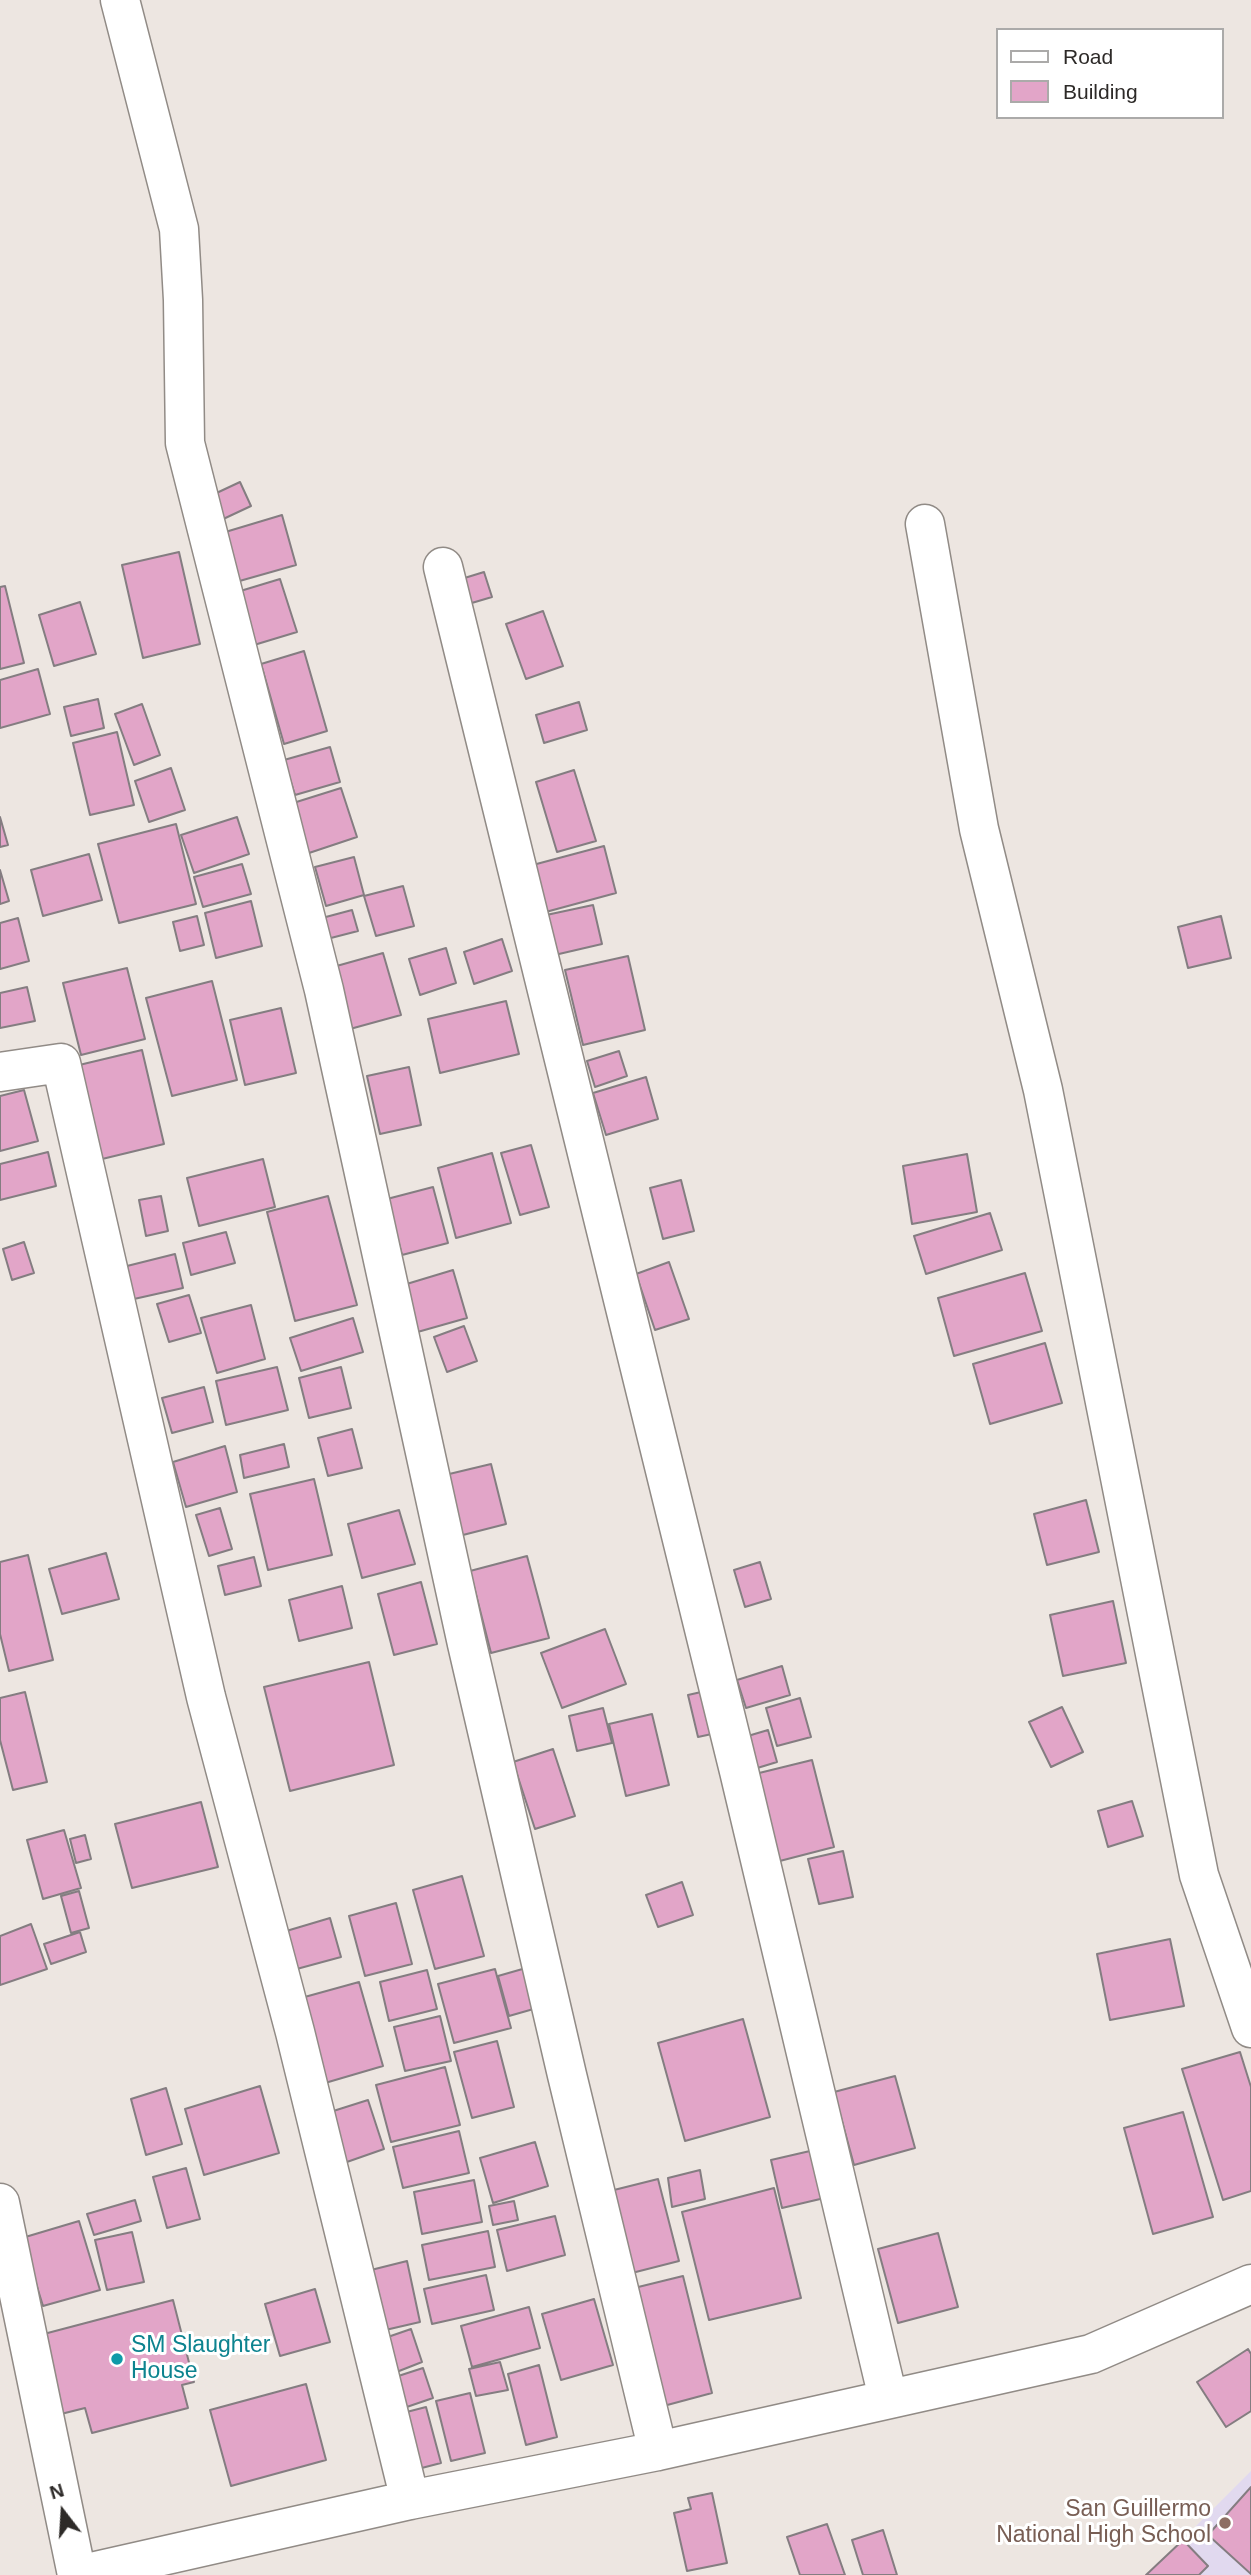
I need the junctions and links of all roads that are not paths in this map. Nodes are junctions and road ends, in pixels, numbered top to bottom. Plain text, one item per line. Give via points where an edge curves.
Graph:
1 (120, 0) edge
2 (925, 524) dead end
3 (443, 567) dead end
4 (0, 1072) edge
5 (1251, 2028) edge
6 (0, 2203) edge
7 (1251, 2284) edge
8 (888, 2398) junction
9 (658, 2451) junction
10 (410, 2500) junction
11 (77, 2575) edge

1 - 9 street via 179,229 185,443 324,990 473,1671
2 - 5 street via 979,829 1043,1090 1199,1875
3 - 8 street
4 - 10 street via 61,1063 206,1697 295,2032
6 - 11 street
7 - 8 street via 1091,2354
8 - 9 street
9 - 10 street
10 - 11 street

